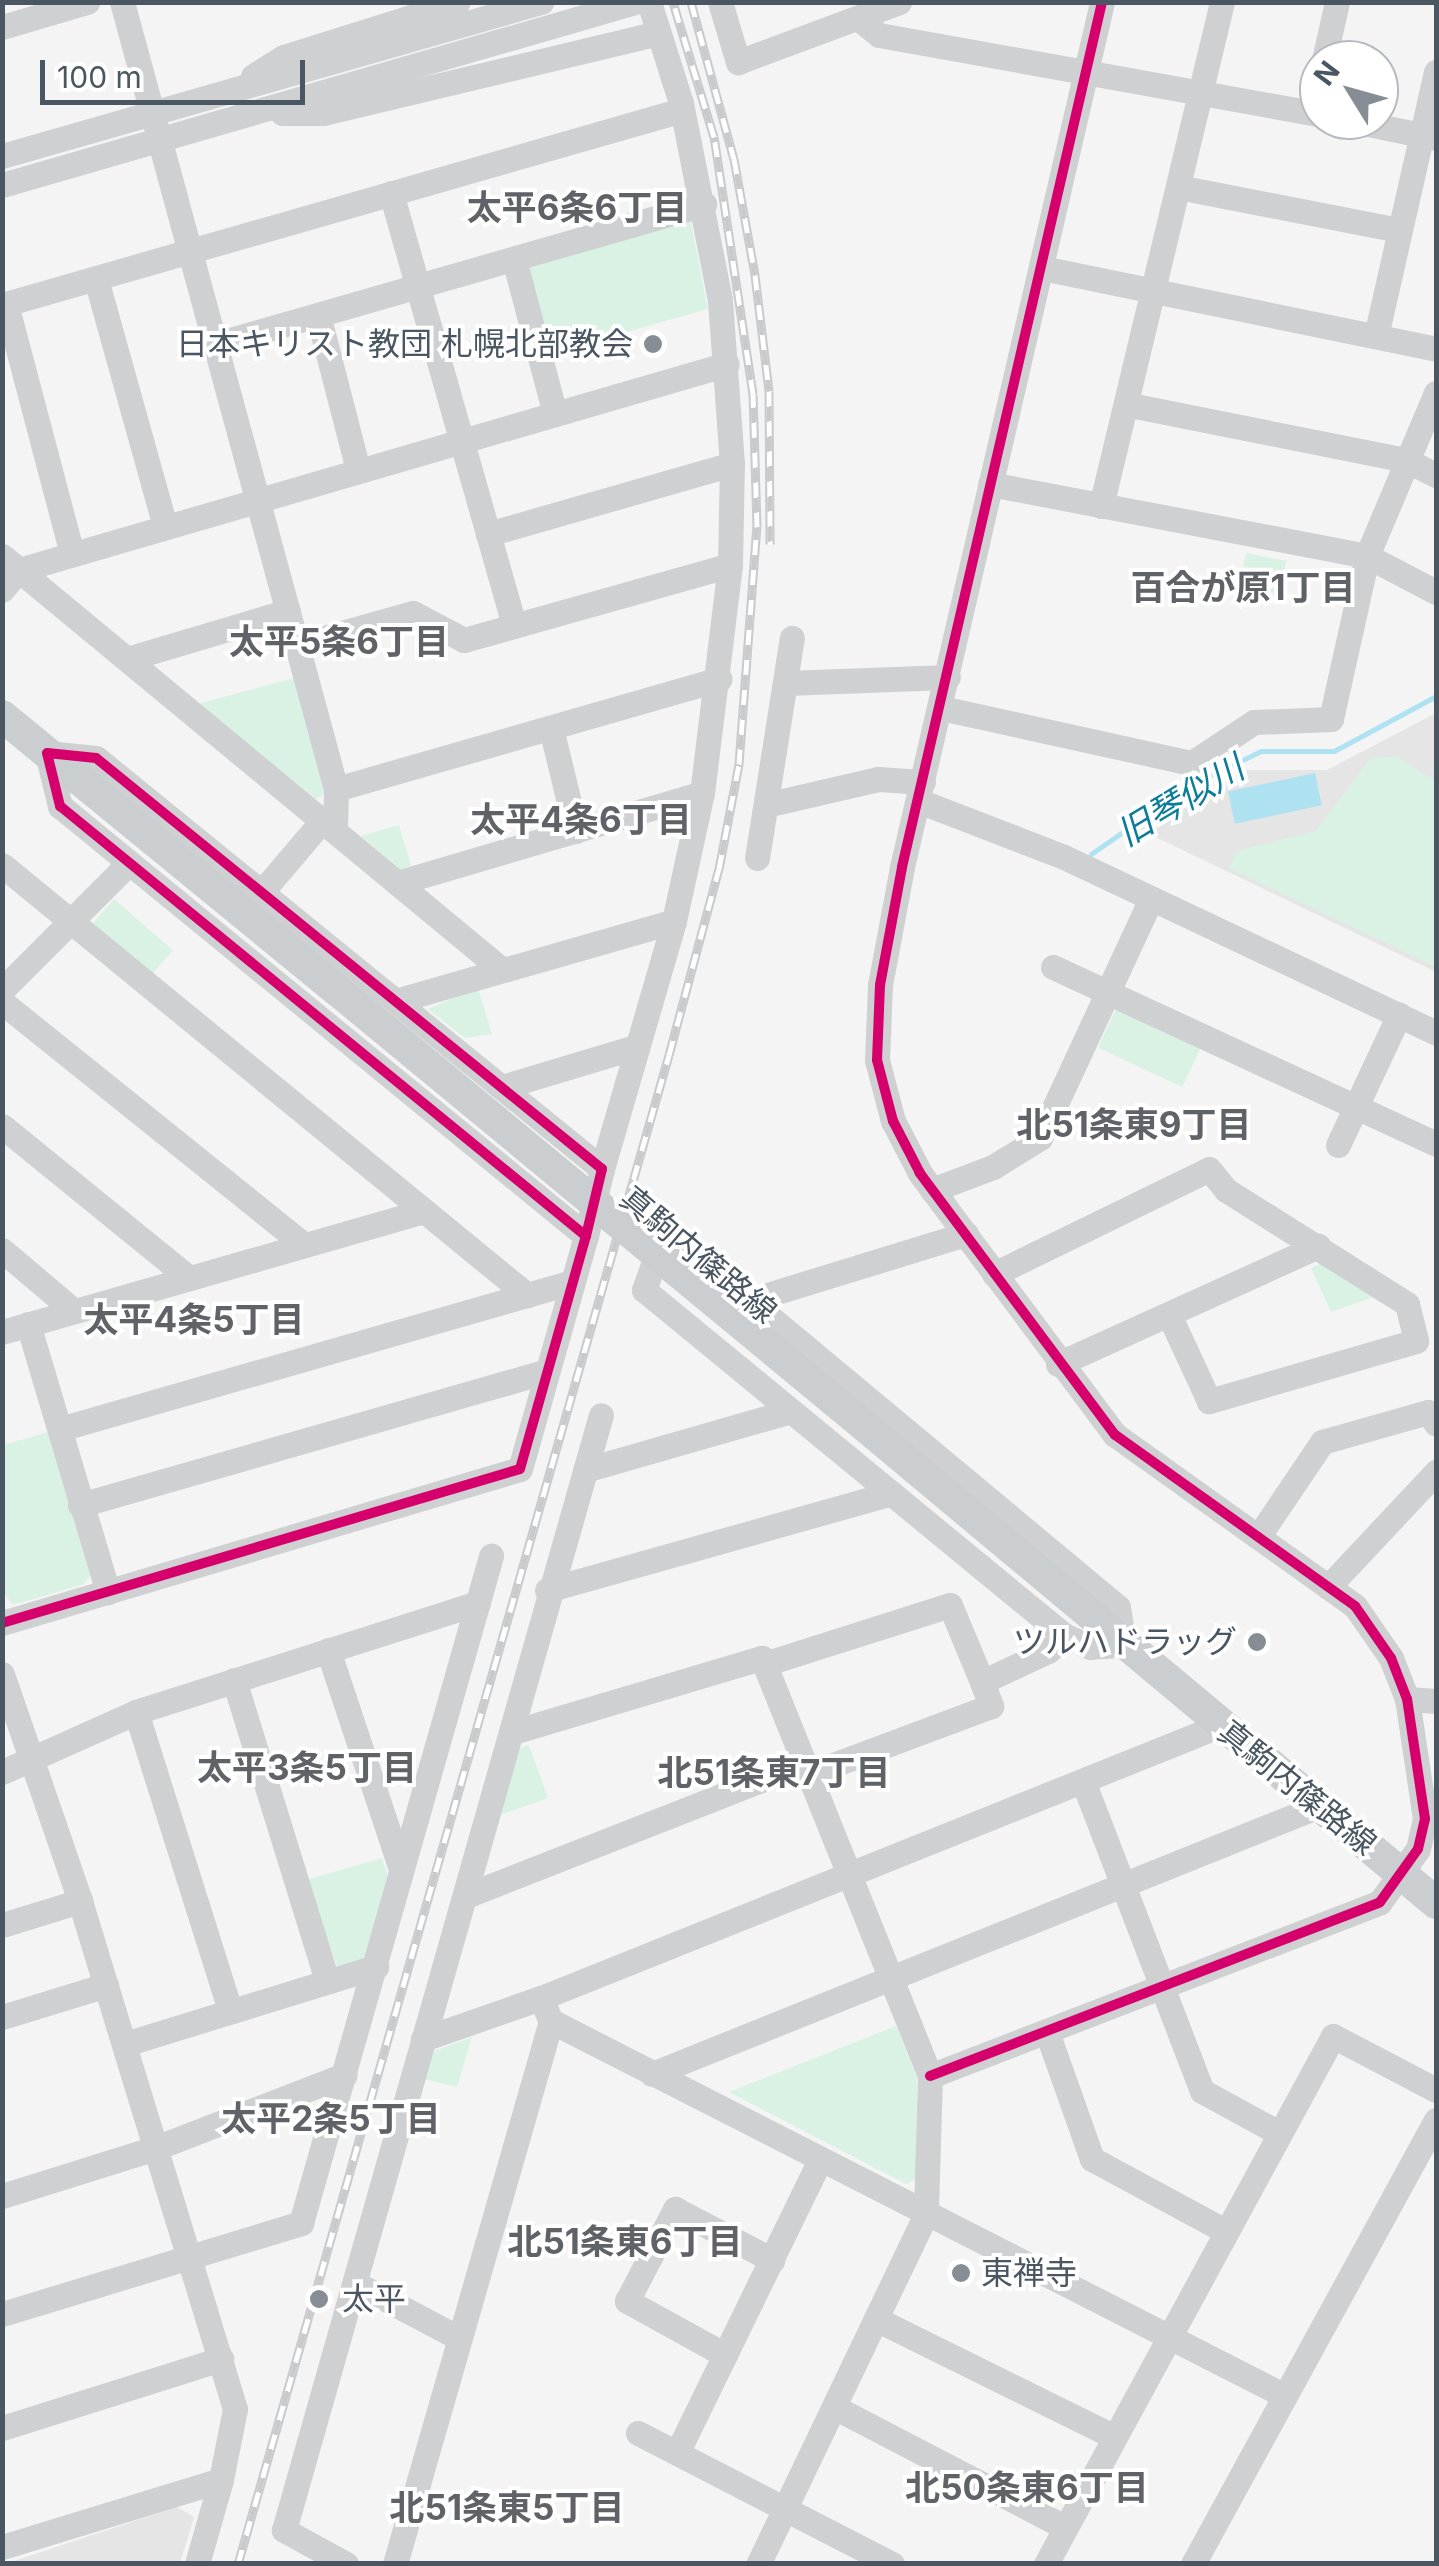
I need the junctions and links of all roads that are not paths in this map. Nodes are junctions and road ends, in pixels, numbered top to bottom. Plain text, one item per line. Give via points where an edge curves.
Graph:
1 (86, 2) edge
2 (122, 2) edge
3 (458, 2) edge
4 (541, 2) edge
5 (635, 2) edge
6 (650, 2) edge
7 (720, 2) edge
8 (899, 2) edge
9 (1102, 2) edge
10 (1222, 2) edge
11 (1337, 2) edge
12 (858, 18) junction
13 (2, 27) edge
14 (658, 32) junction
15 (1328, 40) edge
16 (1087, 68) junction
17 (1436, 72) edge
18 (1201, 90) junction
19 (228, 92) junction
20 (682, 110) junction
21 (1299, 110) edge
22 (153, 113) junction
23 (251, 114) junction
24 (1399, 131) edge
25 (1430, 137) edge
26 (161, 139) junction
27 (2, 156) edge
28 (2, 185) edge
29 (1178, 186) junction
30 (391, 193) junction
31 (704, 204) junction
32 (1399, 230) junction
33 (191, 251) junction
34 (514, 259) junction
35 (1042, 268) junction
36 (96, 278) junction
37 (418, 286) junction
38 (1154, 292) junction
39 (4, 305) edge
40 (318, 315) junction
41 (1376, 336) junction
42 (216, 344) junction
43 (1436, 349) edge
44 (727, 364) junction
45 (1436, 394) edge
46 (1130, 404) junction
47 (555, 414) junction
48 (461, 441) junction
49 (1406, 460) junction
50 (732, 464) junction
51 (358, 470) junction
52 (1436, 475) edge
53 (990, 484) junction
54 (258, 499) junction
55 (1102, 506) junction
56 (166, 526) junction
57 (488, 534) junction
58 (72, 554) junction
59 (1367, 556) junction
60 (730, 565) junction
61 (8, 572) edge
62 (1436, 592) edge
63 (288, 611) junction
64 (514, 626) junction
65 (792, 638) dead end
66 (298, 645) junction
67 (127, 659) junction
68 (948, 677) junction
69 (720, 679) junction
70 (786, 683) junction
71 (940, 708) junction
72 (2, 716) edge
73 (551, 728) junction
74 (48, 753) junction
75 (336, 789) junction
76 (921, 791) junction
77 (702, 792) junction
78 (770, 804) junction
79 (328, 826) junction
80 (576, 831) junction
81 (757, 858) dead end
82 (128, 864) junction
83 (2, 865) edge
84 (397, 883) junction
85 (260, 894) junction
86 (1151, 898) junction
87 (674, 921) junction
88 (72, 922) junction
89 (1053, 967) dead end
90 (501, 969) junction
91 (2, 990) edge
92 (1108, 992) junction
93 (399, 1000) junction
94 (2, 1002) edge
95 (1399, 1015) junction
96 (1436, 1033) edge
97 (635, 1048) junction
98 (502, 1087) junction
99 (1356, 1107) junction
100 (6, 1136) edge
101 (1436, 1144) edge
102 (1338, 1145) dead end
103 (602, 1169) junction
104 (932, 1190) junction
105 (423, 1211) junction
106 (966, 1234) junction
107 (586, 1236) junction
108 (304, 1245) junction
109 (1318, 1246) junction
110 (2, 1250) edge
111 (994, 1274) junction
112 (189, 1278) junction
113 (572, 1282) junction
114 (527, 1295) junction
115 (750, 1300) junction
116 (74, 1311) junction
117 (1169, 1314) junction
118 (28, 1324) junction
119 (2, 1332) edge
120 (1058, 1364) junction
121 (546, 1371) junction
122 (791, 1411) junction
123 (601, 1415) dead end
124 (1436, 1424) edge
125 (60, 1429) junction
126 (585, 1470) junction
127 (1436, 1472) edge
128 (892, 1493) junction
129 (80, 1505) junction
130 (1258, 1538) junction
131 (491, 1556) dead end
132 (1328, 1586) junction
133 (547, 1590) junction
134 (108, 1592) junction
135 (478, 1602) junction
136 (2, 1624) edge
137 (1065, 1636) junction
138 (1124, 1645) junction
139 (328, 1650) junction
140 (764, 1664) junction
141 (2, 1674) edge
142 (234, 1680) junction
143 (982, 1682) junction
144 (1407, 1699) junction
145 (1436, 1700) edge
146 (136, 1712) junction
147 (1220, 1725) junction
148 (513, 1732) junction
149 (36, 1762) junction
150 (807, 1769) junction
151 (2, 1772) edge
152 (1083, 1781) junction
153 (1320, 1806) junction
154 (401, 1870) junction
155 (849, 1873) junction
156 (1402, 1874) junction
157 (1123, 1884) junction
158 (468, 1894) junction
159 (80, 1901) junction
160 (1436, 1902) edge
161 (2, 1925) edge
162 (376, 1967) junction
163 (887, 1975) junction
164 (327, 1980) junction
165 (106, 1985) junction
166 (1165, 1985) junction
167 (546, 2009) junction
168 (230, 2011) junction
169 (2, 2018) edge
170 (1046, 2032) junction
171 (423, 2038) junction
172 (125, 2044) junction
173 (652, 2074) junction
174 (345, 2075) junction
175 (930, 2076) junction
176 (1436, 2090) edge
177 (1436, 2120) edge
178 (1279, 2133) junction
179 (158, 2147) junction
180 (820, 2160) junction
181 (2, 2196) edge
182 (926, 2214) junction
183 (1224, 2231) junction
184 (190, 2256) junction
185 (772, 2260) junction
186 (355, 2283) junction
187 (2, 2314) edge
188 (876, 2319) junction
189 (1166, 2336) junction
190 (459, 2338) junction
191 (725, 2355) junction
192 (221, 2359) junction
193 (1285, 2396) junction
194 (834, 2407) junction
195 (2, 2428) edge
196 (638, 2432) dead end
197 (1114, 2436) junction
198 (678, 2453) junction
199 (221, 2480) junction
200 (784, 2509) junction
201 (1065, 2527) junction
202 (2, 2547) edge
203 (342, 2563) edge
204 (198, 2564) edge
205 (395, 2564) edge
206 (758, 2564) edge
207 (892, 2564) edge
208 (1046, 2564) edge
209 (1192, 2564) edge

1 - 13 street
2 - 22 street
3 - 19 street via 284,57
4 - 19 street
5 - 23 street
6 - 14 street
7 - 12 street via 738,62
8 - 12 street
9 - 16 street
10 - 18 street
11 - 15 street
12 - 16 street via 879,35
14 - 20 street
14 - 23 street via 323,112
16 - 18 street
16 - 35 street
17 - 25 street
18 - 21 street
18 - 29 street
19 - 22 street
20 - 30 street
20 - 31 street
22 - 26 street
22 - 27 street
23 - 26 street
24 - 25 street
25 - 32 street
26 - 28 street
26 - 33 street
29 - 32 street
29 - 38 street
30 - 33 street
30 - 37 street
31 - 34 street
31 - 44 street
32 - 41 street
33 - 36 street
33 - 42 street
34 - 37 street
34 - 47 street
35 - 38 street
35 - 53 street
36 - 39 street
36 - 56 street
37 - 40 street
37 - 48 street
38 - 41 street
38 - 46 street
39 - 58 street
40 - 42 street
40 - 51 street
41 - 43 street
42 - 54 street
44 - 47 street
44 - 50 street
45 - 49 street
46 - 49 street
46 - 55 street
47 - 48 street
48 - 51 street
48 - 57 street
49 - 52 street
49 - 59 street
50 - 57 street
50 - 60 street
51 - 54 street
53 - 55 street
53 - 68 street
54 - 56 street
54 - 63 street
55 - 59 street
56 - 58 street
57 - 64 street
58 - 61 street
59 - 62 street
59 - 71 street via 1330,719 1254,722 1192,763
60 - 64 street
60 - 69 street
61 - 67 street
63 - 66 street
63 - 67 street
64 - 66 street via 464,640 413,612
65 - 70 street
66 - 75 street
67 - 79 street
68 - 70 street
68 - 71 street
69 - 73 street
69 - 77 street
70 - 78 street
71 - 76 street
72 - 74 main road, 真駒内篠路線
73 - 75 street
73 - 80 street
74 - 82 street via 60,806
74 - 85 street via 96,758
74 - 138 main road, 真駒内篠路線, bridge
75 - 79 street
76 - 78 street via 878,778
76 - 86 street
76 - 104 street via 880,985 877,1060 893,1121
77 - 80 street
77 - 87 street
78 - 81 street
79 - 84 street
79 - 85 street
80 - 84 street
82 - 88 street
82 - 107 street
83 - 88 street
84 - 90 street
85 - 93 street
86 - 92 street
86 - 95 street
87 - 90 street
87 - 97 street
88 - 91 street
88 - 105 street
89 - 92 street
90 - 93 street
92 - 99 street
92 - 104 street via 1040,1138 994,1167
93 - 98 street
94 - 108 street
95 - 96 street
95 - 99 street
97 - 98 street
97 - 103 street
98 - 103 street
99 - 101 street
99 - 102 street
100 - 112 street
103 - 107 street
104 - 106 street
105 - 108 street
105 - 114 street
106 - 111 street
106 - 115 street
107 - 113 street
108 - 112 street
109 - 111 street via 1226,1190 1209,1169
109 - 117 street
109 - 117 street via 1407,1304 1416,1341 1208,1402
110 - 116 street
111 - 120 street
112 - 116 street
113 - 114 street
113 - 121 street
114 - 125 street
115 - 122 street via 666,1230 644,1290
115 - 138 street via 1118,1606
116 - 118 street
117 - 120 street
118 - 119 street
118 - 125 street
120 - 130 street via 1115,1435
121 - 129 street
121 - 134 street via 520,1469
122 - 126 street
122 - 128 street
123 - 126 street
124 - 130 street via 1428,1412 1322,1442
125 - 129 street
126 - 133 street
127 - 132 street
128 - 133 street
128 - 137 street
129 - 134 street
130 - 132 street
131 - 135 street
132 - 144 street via 1355,1606 1391,1658
133 - 148 street
134 - 136 street
135 - 139 street
135 - 154 street
137 - 138 street via 1090,1647
137 - 143 street via 1048,1652
138 - 147 main road, 真駒内篠路線
139 - 142 street
139 - 154 street
140 - 143 street via 950,1605
140 - 148 street via 762,1658
140 - 150 street
141 - 149 street
142 - 146 street
142 - 164 street
143 - 150 street via 991,1706
144 - 145 street
144 - 156 street via 1425,1818
146 - 149 street
146 - 168 street
147 - 152 street
147 - 153 main road, 真駒内篠路線
148 - 158 street
149 - 151 street
149 - 159 street
150 - 155 street
150 - 158 street
152 - 155 street
152 - 157 street
153 - 156 main road, 真駒内篠路線
153 - 157 street
154 - 162 street
155 - 163 street
155 - 167 street
156 - 160 main road, 真駒内篠路線
156 - 166 street via 1380,1902
157 - 163 street
157 - 166 street
158 - 171 street
159 - 161 street
159 - 165 street
162 - 164 street
162 - 174 street
163 - 173 street
163 - 175 street
164 - 168 street
165 - 169 street
165 - 172 street
166 - 170 street
166 - 178 street via 1202,2091
167 - 171 street
167 - 173 street
167 - 190 street
168 - 172 street
170 - 175 street
170 - 183 street via 1092,2159
171 - 186 street
172 - 179 street
173 - 180 street
174 - 179 street
174 - 184 street via 301,2223
175 - 182 street
176 - 178 street via 1333,2036
177 - 193 street
178 - 183 street
179 - 181 street
179 - 184 street
180 - 182 street
180 - 185 street
182 - 188 street
182 - 189 street
183 - 189 street
184 - 187 street
184 - 192 street
185 - 191 street
185 - 191 street via 675,2209 627,2301
186 - 190 street
186 - 203 street via 284,2530
188 - 194 street
188 - 197 street
189 - 193 street
189 - 197 street
190 - 205 street
191 - 198 street
192 - 195 street
192 - 199 street via 236,2409
193 - 209 street
194 - 200 street
194 - 201 street
196 - 198 street
197 - 201 street
198 - 200 street
199 - 202 street
199 - 204 street
200 - 206 street
200 - 207 street
201 - 208 street

